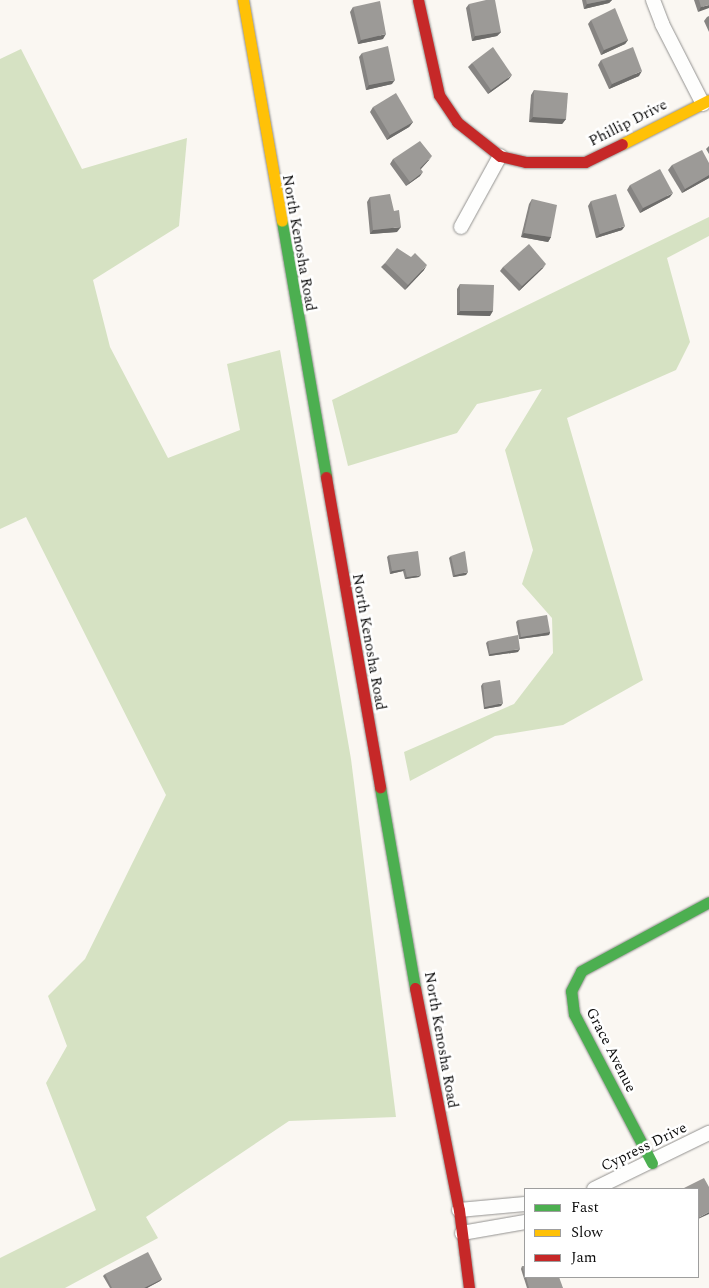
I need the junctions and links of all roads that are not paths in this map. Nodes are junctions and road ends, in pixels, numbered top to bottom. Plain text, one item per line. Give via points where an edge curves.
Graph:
1 (242, 0) edge
2 (418, 0) edge
3 (653, 0) edge
4 (706, 102) edge
5 (500, 156) junction
6 (461, 227) dead end
7 (709, 902) edge
8 (709, 1132) edge
9 (652, 1163) junction
10 (596, 1188) edge
11 (524, 1204) edge
12 (459, 1210) junction
13 (524, 1222) edge
14 (462, 1234) junction
15 (469, 1288) edge

1 - 12 street, North Kenosha Road via 428,1060
2 - 5 street, Phillip Drive via 439,95 457,122
3 - 4 street via 662,24
4 - 5 street, Phillip Drive via 585,162 526,162
5 - 6 street
7 - 9 street, Grace Avenue via 581,971 571,991 574,1014
8 - 9 street, Cypress Drive
9 - 10 street, Cypress Drive
11 - 12 street
12 - 14 street, North Kenosha Road
13 - 14 street
14 - 15 street, North Kenosha Road

